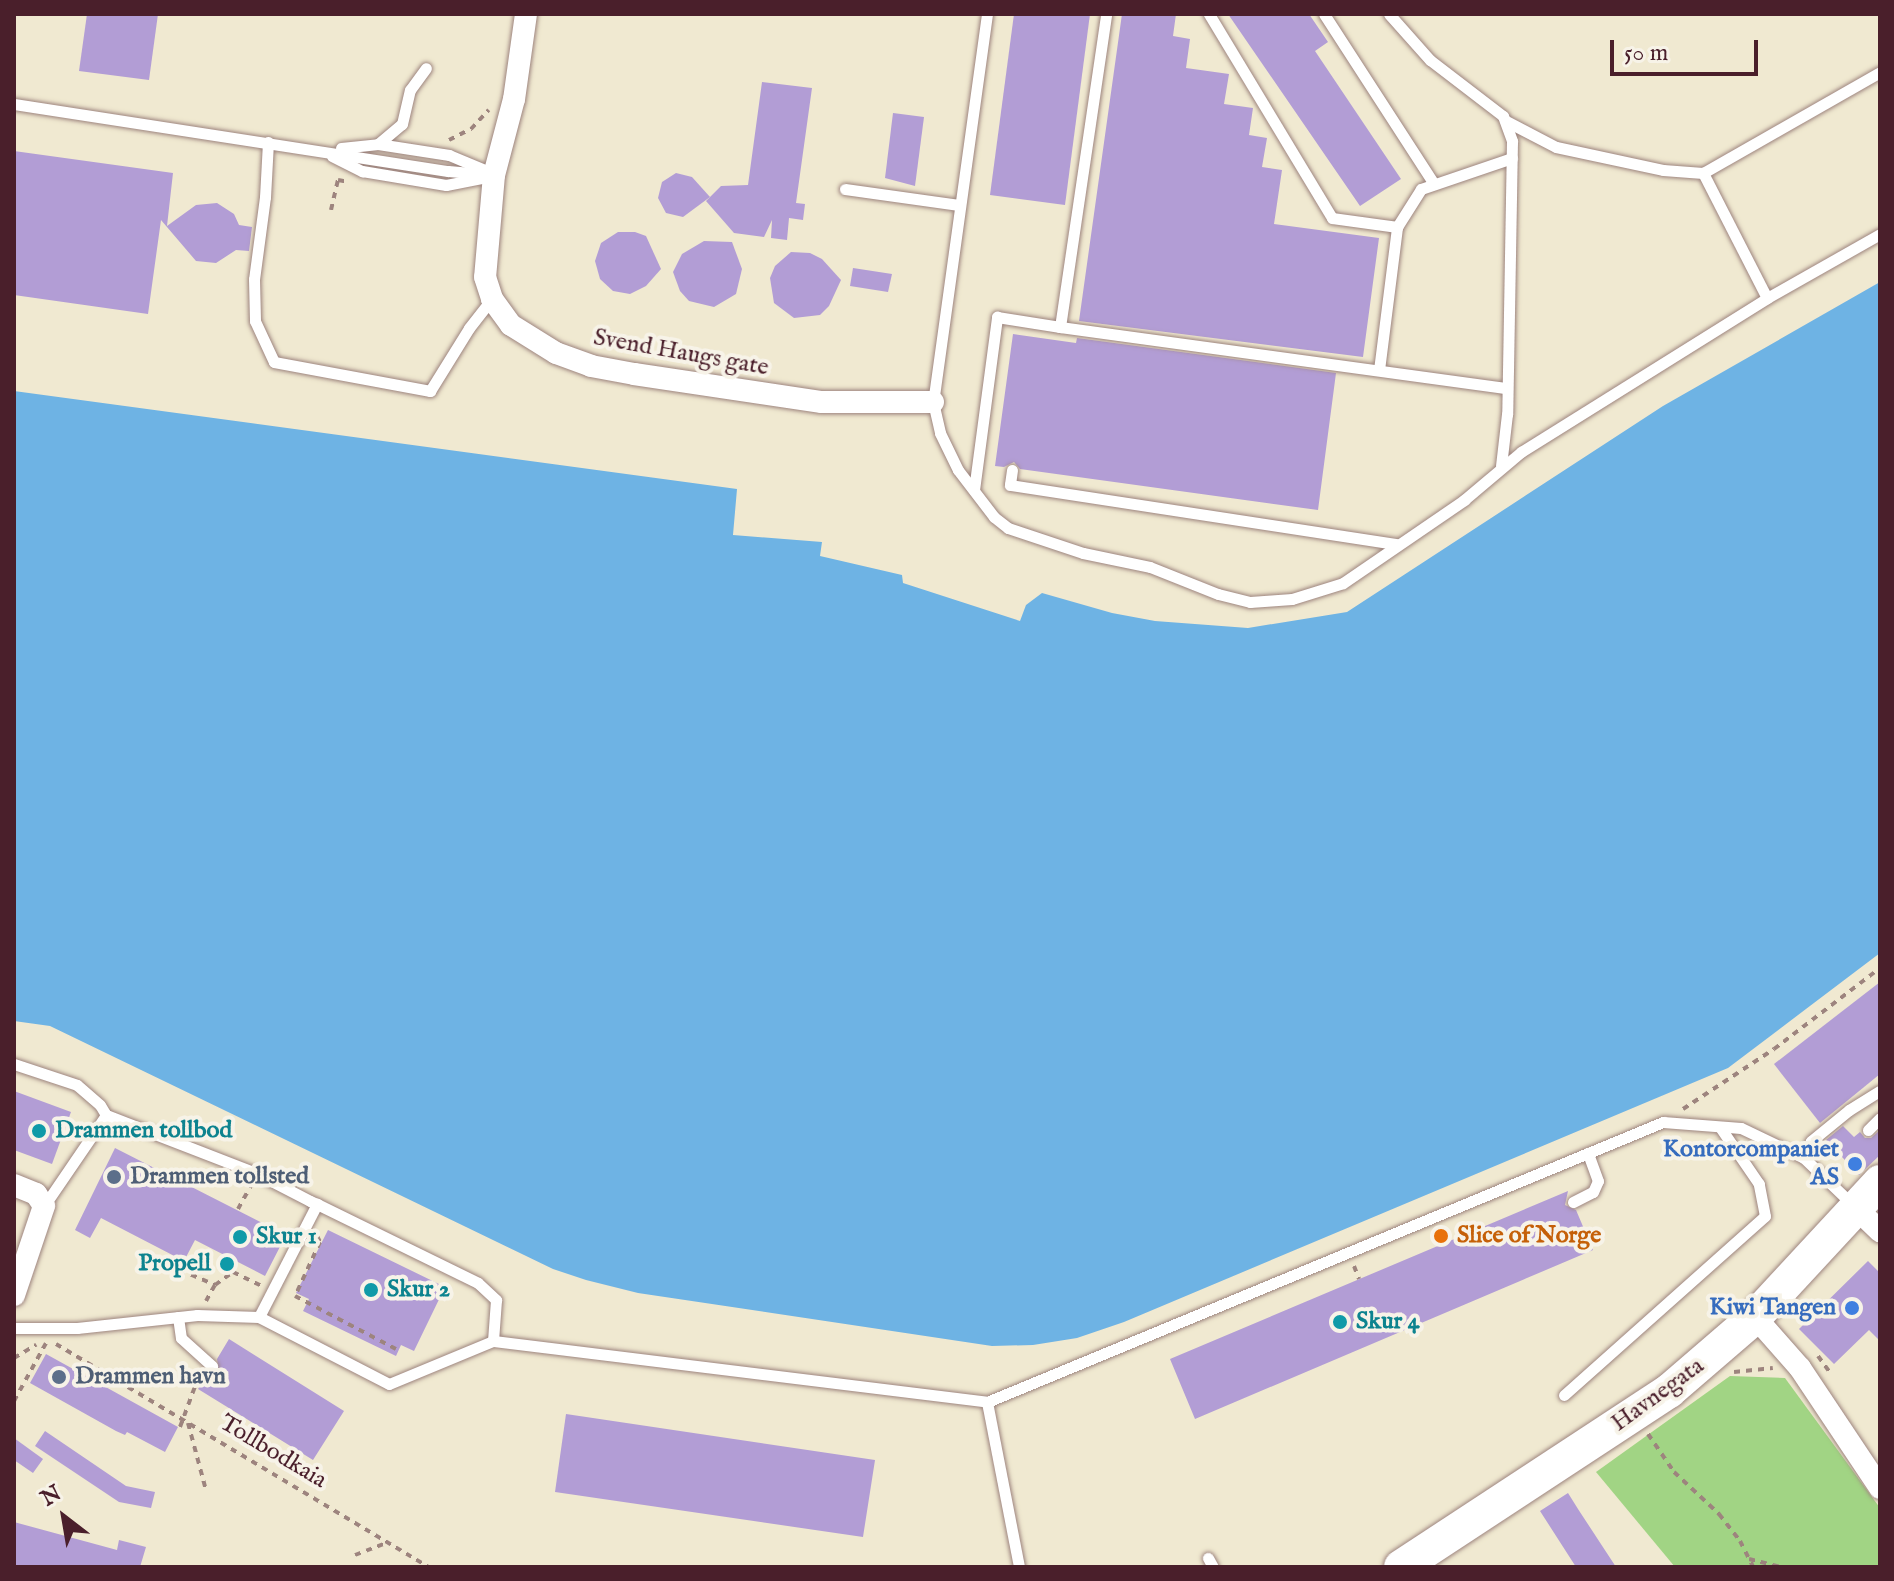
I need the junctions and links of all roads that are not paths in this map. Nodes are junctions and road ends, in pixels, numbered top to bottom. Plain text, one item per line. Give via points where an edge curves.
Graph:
1 (526, 14) edge
2 (987, 14) edge
3 (1106, 14) edge
4 (1209, 14) edge
5 (1324, 14) edge
6 (1389, 14) edge
7 (426, 68) dead end
8 (1880, 72) edge
9 (14, 104) edge
10 (1505, 120) junction
11 (268, 142) junction
12 (378, 144) junction
13 (320, 150) junction
14 (361, 156) junction
15 (1512, 158) junction
16 (1703, 173) junction
17 (494, 175) junction
18 (1434, 184) junction
19 (845, 189) dead end
20 (959, 205) junction
21 (1397, 227) junction
22 (1880, 234) edge
23 (1767, 298) junction
24 (492, 299) junction
25 (1060, 327) junction
26 (1379, 370) junction
27 (1507, 388) junction
28 (933, 402) junction
29 (1501, 466) junction
30 (1012, 470) dead end
31 (974, 490) junction
32 (1397, 544) junction
33 (14, 1064) edge
34 (1880, 1091) edge
35 (106, 1115) junction
36 (1880, 1118) edge
37 (1720, 1127) junction
38 (1868, 1130) dead end
39 (1588, 1153) junction
40 (1804, 1158) junction
41 (1880, 1182) edge
42 (14, 1185) edge
43 (1573, 1202) dead end
44 (317, 1204) junction
45 (44, 1206) junction
46 (1868, 1220) edge
47 (14, 1295) edge
48 (178, 1317) junction
49 (259, 1317) junction
50 (1755, 1317) junction
51 (14, 1328) edge
52 (493, 1341) junction
53 (212, 1366) dead end
54 (1564, 1395) dead end
55 (987, 1402) junction
56 (1880, 1488) edge
57 (1019, 1567) edge
58 (1401, 1567) edge

1 - 17 street via 514,99
2 - 20 lane
3 - 25 lane
4 - 21 lane via 1332,218
5 - 18 lane
6 - 10 lane via 1430,60
7 - 12 lane via 410,90 402,124
8 - 16 lane
9 - 11 lane
10 - 15 lane
10 - 16 lane via 1556,147 1663,170
11 - 13 lane
11 - 24 lane via 254,279 255,321 274,362 430,391
12 - 13 lane
12 - 14 lane
12 - 17 lane via 449,155
13 - 14 lane
13 - 17 lane via 362,171 446,185
14 - 17 lane
15 - 18 lane
15 - 27 lane
16 - 23 lane
17 - 24 street via 485,277
18 - 21 lane via 1421,189
19 - 20 lane
20 - 28 lane
21 - 26 lane
22 - 23 lane
23 - 29 lane
24 - 28 street, Svend Haugs gate via 511,325 531,339 591,366 822,402
25 - 26 lane
25 - 31 lane via 997,317
26 - 27 lane
27 - 29 lane
28 - 31 lane via 940,433
29 - 32 lane via 1464,500
30 - 32 lane via 1010,485
31 - 32 lane via 1008,528 1083,553 1150,567 1250,602 1292,599 1343,583
33 - 35 lane via 77,1085
34 - 40 lane via 1811,1141
35 - 44 lane via 258,1174
35 - 45 lane
36 - 38 lane
37 - 39 lane via 1663,1122
37 - 40 lane via 1741,1128
37 - 54 lane via 1759,1184 1765,1216
39 - 43 lane via 1598,1181 1593,1192
39 - 55 lane
40 - 46 lane
41 - 46 main road, Havnegata
42 - 45 street via 36,1194
44 - 49 lane
44 - 52 lane via 478,1283 496,1300
45 - 47 street
46 - 50 main road, Havnegata
48 - 49 lane
48 - 51 lane via 77,1328
48 - 53 lane via 181,1338
49 - 52 lane via 389,1384
50 - 56 street via 1800,1368
50 - 58 main road, Havnegata via 1669,1391
52 - 55 lane
55 - 57 lane

